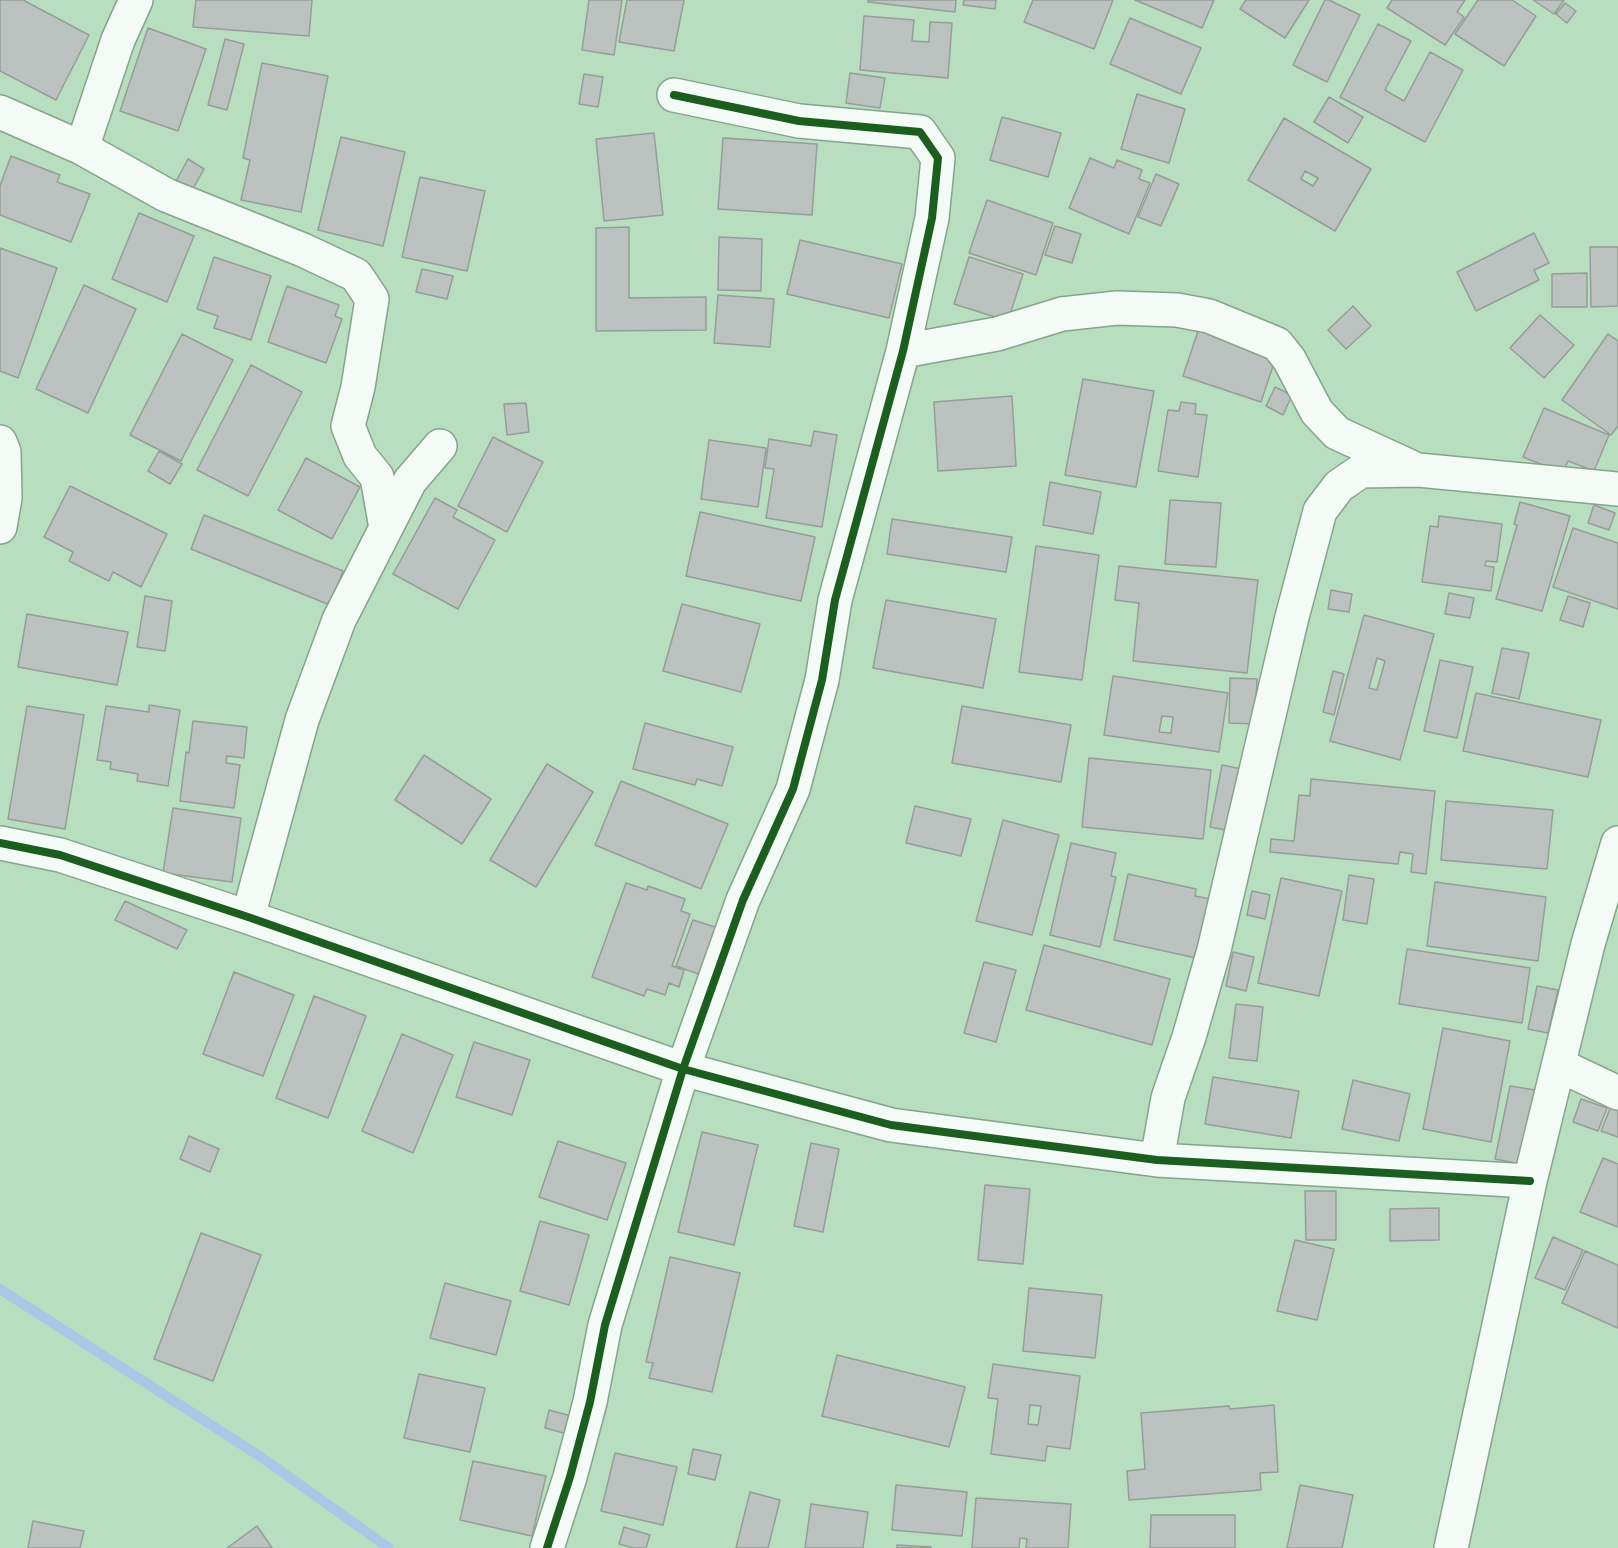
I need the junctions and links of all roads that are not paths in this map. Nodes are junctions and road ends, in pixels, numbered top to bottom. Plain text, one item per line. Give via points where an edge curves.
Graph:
1 (136, 0) edge
2 (674, 95) dead end
3 (0, 112) edge
4 (82, 148) junction
5 (903, 351) junction
6 (0, 442) edge
7 (440, 446) dead end
8 (1418, 470) junction
9 (1618, 489) edge
10 (0, 527) edge
11 (386, 528) junction
12 (0, 843) edge
13 (1618, 843) edge
14 (248, 917) junction
15 (1559, 1065) junction
16 (683, 1069) junction
17 (1618, 1093) edge
18 (1157, 1160) junction
19 (1530, 1181) junction
20 (547, 1548) edge
21 (1451, 1548) edge

1 - 4 street via 118,40
2 - 5 street via 799,121 920,132 938,158 932,218
3 - 4 street
4 - 11 street via 166,195 356,275 372,299 348,426 360,456 377,477
5 - 8 street via 997,334 1062,314 1117,308 1177,310 1209,316 1277,344 1317,412 1337,433
5 - 16 street via 835,600 822,680 793,789 743,900
6 - 10 street via 4,452 5,498
7 - 11 street via 410,481
8 - 9 street
8 - 18 street via 1361,471 1339,486 1320,511 1214,950 1168,1098
11 - 14 street via 339,620 302,720
12 - 14 street via 60,855
13 - 15 street via 1588,944
14 - 16 street
15 - 17 street
15 - 19 street
16 - 18 street via 891,1125
16 - 20 street via 605,1325 590,1402
18 - 19 street
19 - 21 street

